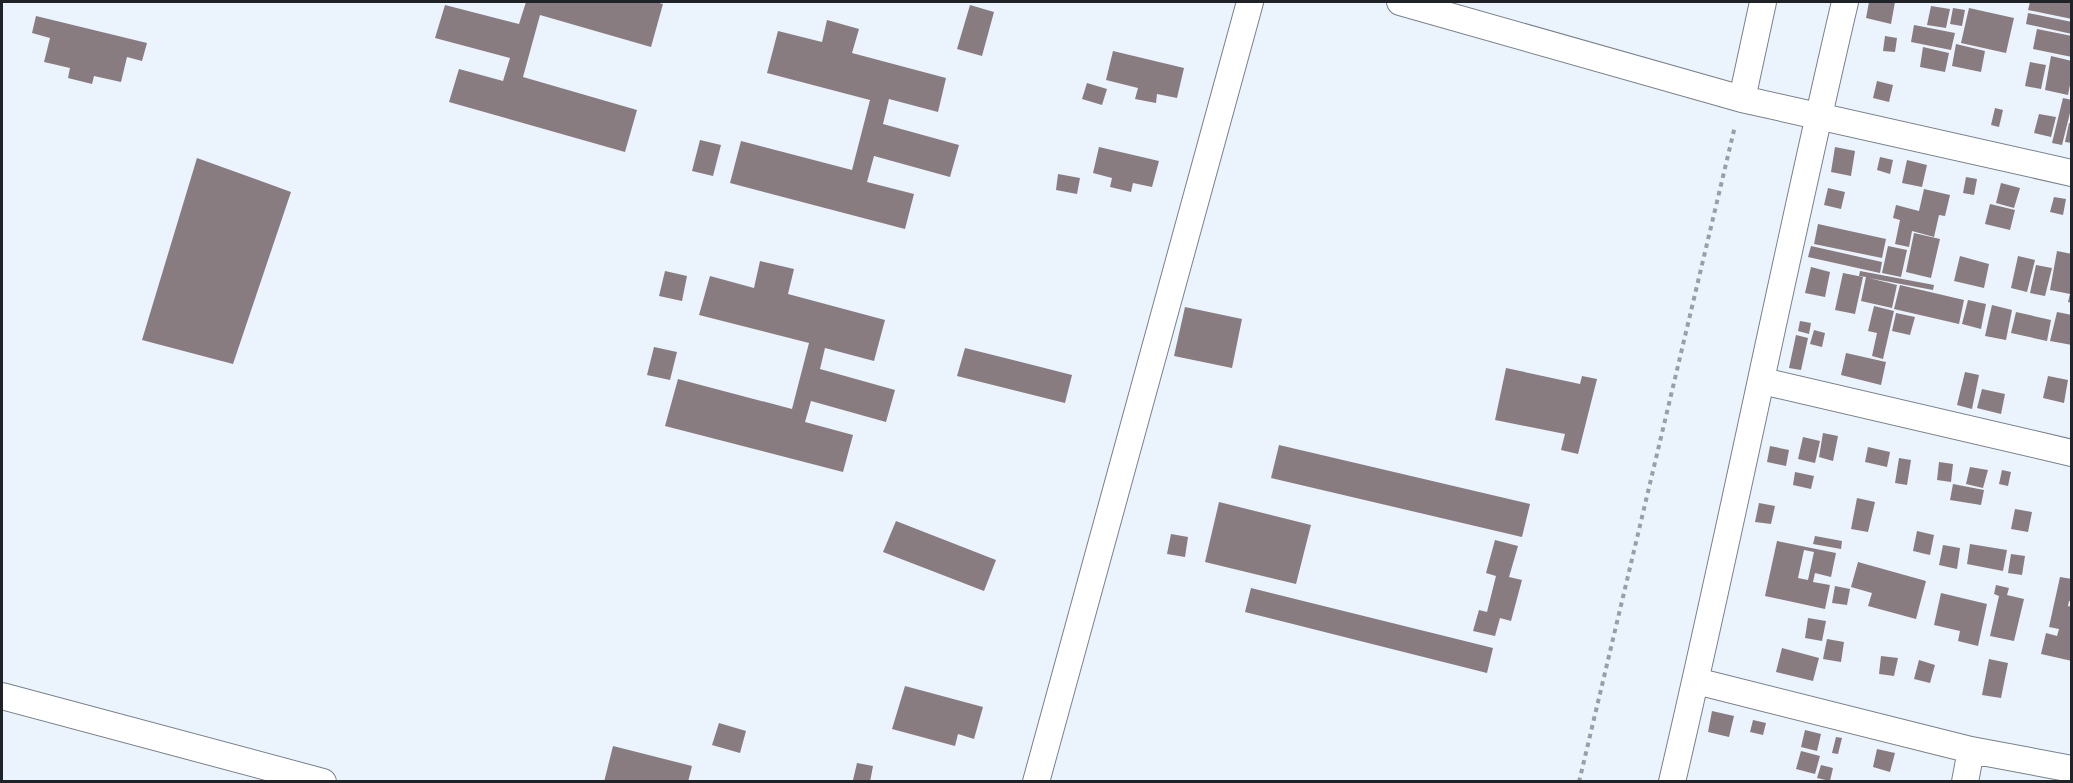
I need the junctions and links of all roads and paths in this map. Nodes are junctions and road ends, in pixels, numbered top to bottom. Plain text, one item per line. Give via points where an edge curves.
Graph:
1 (1250, 2) edge
2 (1400, 2) edge
3 (1763, 2) edge
4 (1845, 2) edge
5 (1742, 99) junction
6 (1818, 117) junction
7 (2072, 173) edge
8 (1762, 381) junction
9 (2072, 453) edge
10 (1696, 681) junction
11 (2, 696) edge
12 (1971, 750) junction
13 (2072, 769) edge
14 (323, 782) edge
15 (1036, 782) edge
16 (1579, 782) edge
17 (1672, 782) edge
18 (1965, 782) edge

1 - 15 street
2 - 5 street
3 - 5 street
4 - 6 street
5 - 6 street
5 - 16 path
6 - 7 street
6 - 8 street
8 - 9 street
8 - 10 street
10 - 12 street
10 - 17 street
11 - 14 street
12 - 13 street
12 - 18 street

